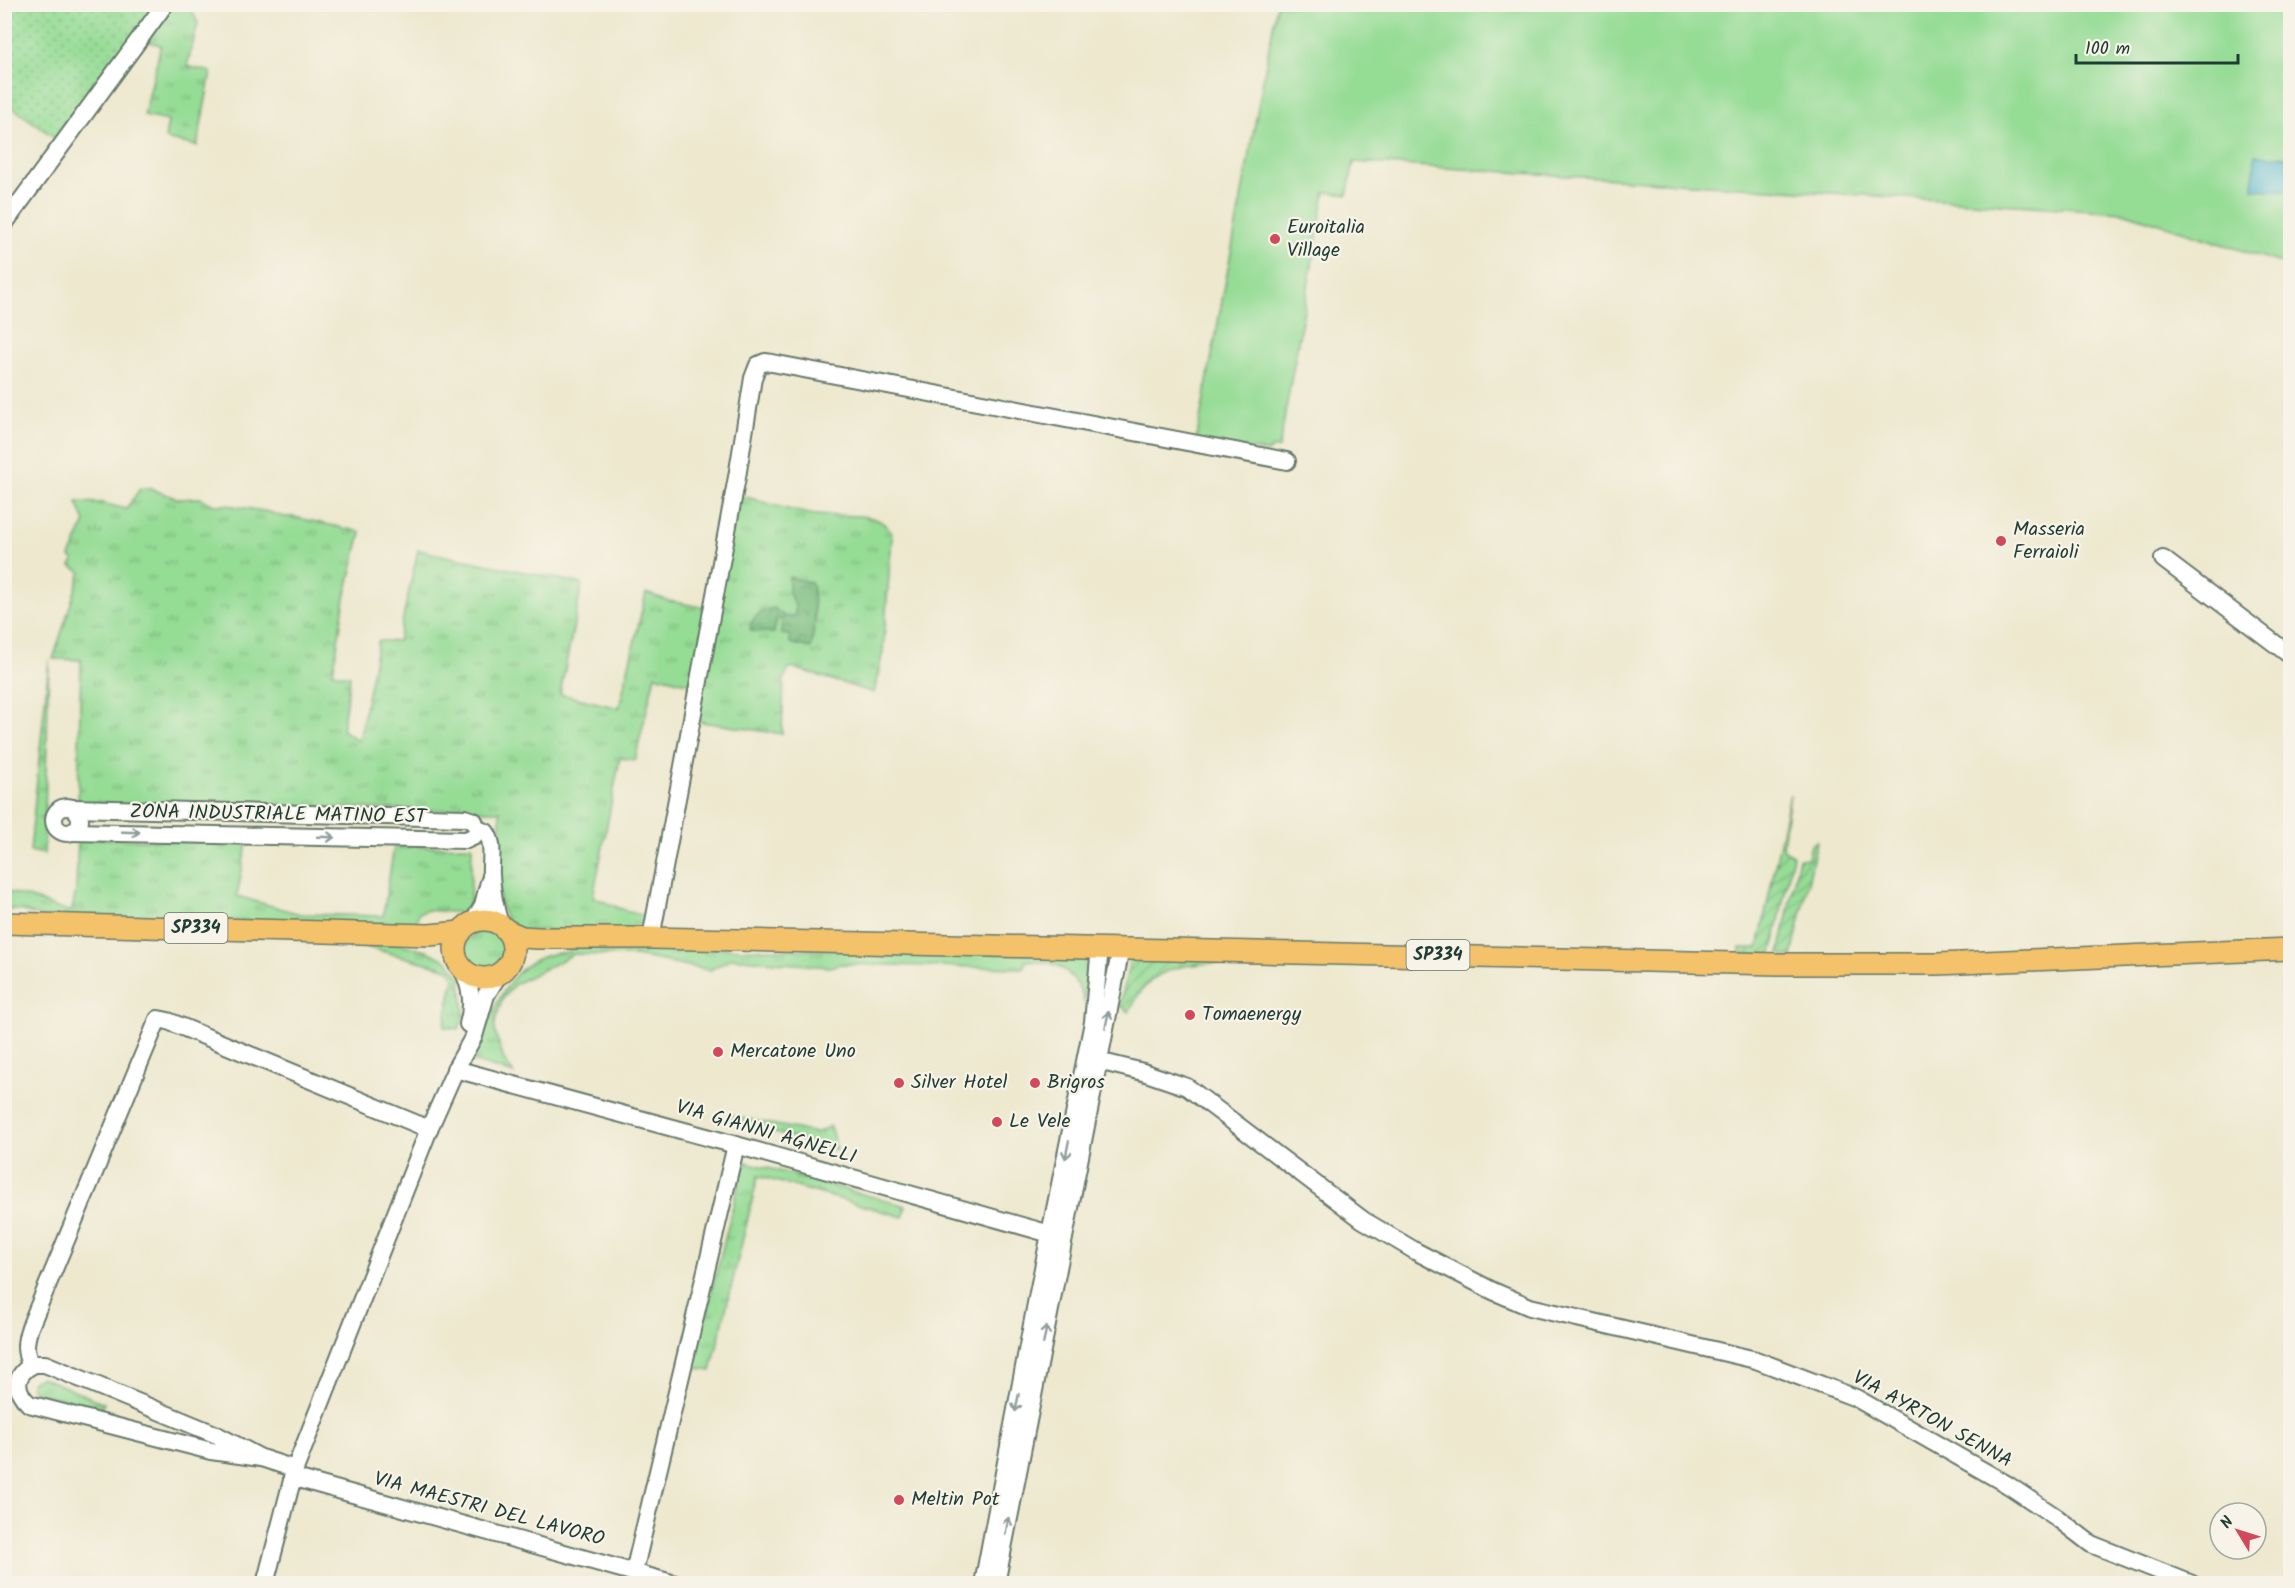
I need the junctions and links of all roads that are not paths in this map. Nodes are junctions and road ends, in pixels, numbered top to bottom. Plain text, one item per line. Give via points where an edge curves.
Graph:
1 (165, 4) edge
2 (4, 224) edge
3 (1287, 461) dead end
4 (2163, 559) dead end
5 (2290, 655) edge
6 (189, 812) junction
7 (360, 815) junction
8 (477, 829) junction
9 (188, 834) junction
10 (359, 839) junction
11 (491, 876) junction
12 (11, 920) edge
13 (467, 927) junction
14 (503, 927) junction
15 (387, 934) junction
16 (651, 938) junction
17 (585, 939) junction
18 (1111, 947) junction
19 (2290, 949) edge
20 (460, 964) junction
21 (502, 972) junction
22 (1093, 1059) junction
23 (456, 1068) junction
24 (429, 1129) junction
25 (736, 1145) junction
26 (1057, 1236) junction
27 (31, 1366) junction
28 (261, 1458) junction
29 (293, 1473) junction
30 (634, 1572) junction
31 (265, 1584) edge
32 (675, 1584) edge
33 (983, 1584) edge
34 (996, 1584) edge
35 (2192, 1584) edge

1 - 2 street
3 - 16 street via 772,363 758,364
4 - 5 street
6 - 7 street, ZONA INDUSTRIALE MATINO EST
6 - 9 street
6 -> 9 street, ZONA INDUSTRIALE MATINO EST via 66,807 59,810 54,820 60,831
7 - 8 street, ZONA INDUSTRIALE MATINO EST via 469,818
7 - 10 street
8 - 10 street, ZONA INDUSTRIALE MATINO EST via 475,836 466,840
8 - 11 street via 490,838
9 -> 10 street, ZONA INDUSTRIALE MATINO EST
11 - 13 street via 483,905
11 - 14 street via 495,907
12 - 15 main road, SP334
13 - 14 main road, SP334 via 487,920
13 - 15 main road, SP334 via 441,935
13 - 20 main road via 455,946
14 - 17 main road, SP334 via 522,937
14 - 21 main road via 512,938 513,952
15 - 20 main road, SP334 via 435,948
16 - 17 main road, SP334
16 - 18 main road, SP334
17 - 21 main road, SP334 via 531,952
18 - 19 main road, SP334 via 1860,964 2095,959
18 - 22 street via 1093,1022
20 - 21 main road, SP334 via 481,978
20 - 23 street via 468,982 471,1006
21 - 23 street via 486,995 474,1036
22 - 26 street
22 - 35 street, VIA AYRTON SENNA via 1187,1087 1363,1220 1493,1291 1530,1307 1756,1360 1856,1398 2008,1485 2091,1544
23 - 24 street
23 - 25 street, VIA GIANNI AGNELLI
24 - 27 street via 158,1019 30,1327 25,1342
24 - 29 street
25 - 26 street, VIA GIANNI AGNELLI
25 - 30 street
26 -> 33 street
34 -> 26 street
27 - 28 street via 45,1364 217,1435
27 - 28 street via 19,1377 18,1387 29,1404 212,1451
28 - 29 street, VIA MAESTRI DEL LAVORO
29 - 30 street, VIA MAESTRI DEL LAVORO
29 - 31 street
30 - 32 street, VIA MAESTRI DEL LAVORO

